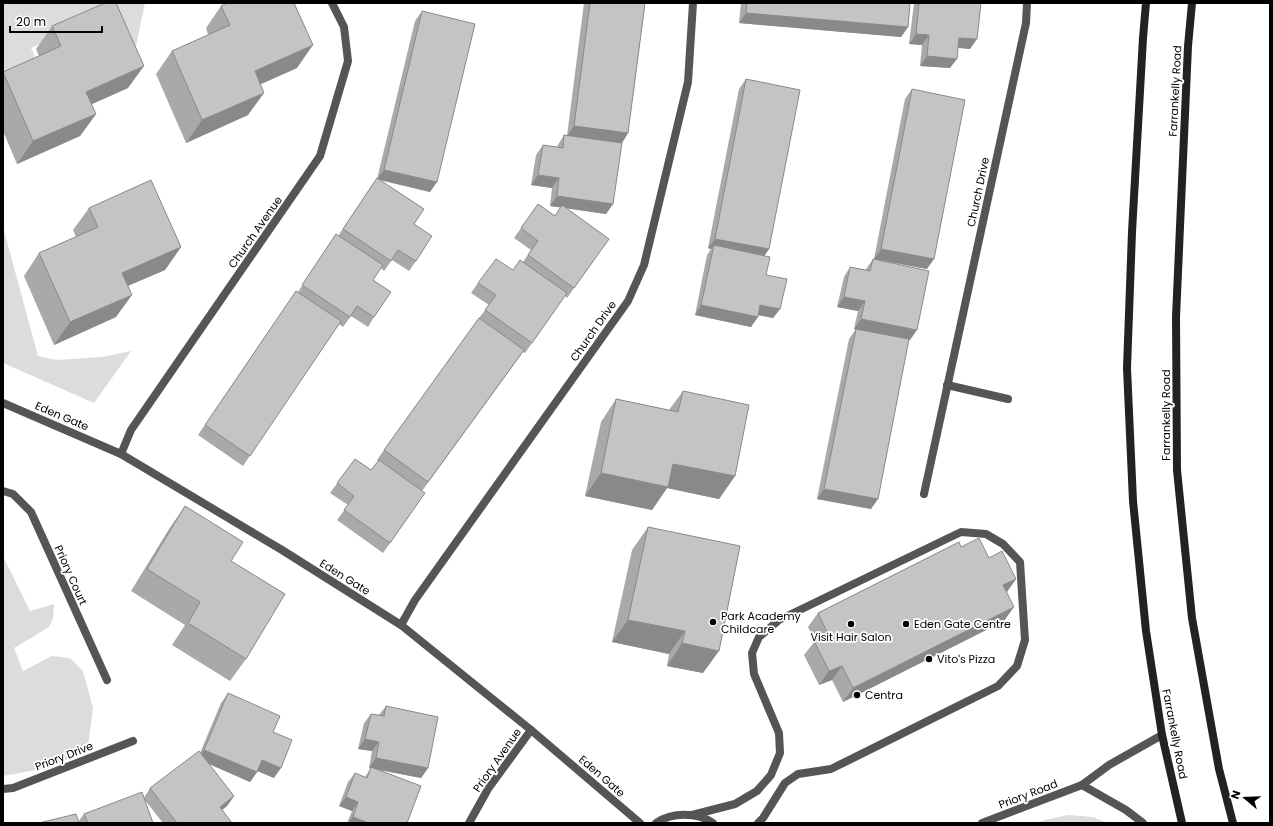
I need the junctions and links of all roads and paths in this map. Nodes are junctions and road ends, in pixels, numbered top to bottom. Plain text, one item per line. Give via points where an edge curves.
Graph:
1 (332, 3) edge
2 (693, 3) edge
3 (1026, 3) edge
4 (1146, 3) edge
5 (1192, 3) edge
6 (948, 385) junction
7 (1008, 398) dead end
8 (3, 403) edge
9 (120, 454) junction
10 (3, 491) edge
11 (924, 494) dead end
12 (401, 625) junction
13 (107, 680) dead end
14 (531, 730) junction
15 (1162, 735) junction
16 (133, 741) dead end
17 (1082, 785) junction
18 (3, 789) edge
19 (692, 815) junction
20 (469, 823) edge
21 (640, 823) edge
22 (656, 823) edge
23 (713, 823) edge
24 (758, 823) edge
25 (982, 823) edge
26 (1142, 823) edge
27 (1182, 823) edge
28 (1233, 823) edge

1 - 9 street, Church Avenue via 344,27 348,61 320,156 131,430
2 - 12 street, Church Drive via 688,82 644,265 628,300 415,600
3 - 6 street, Church Drive via 1026,23
4 - 15 main road, Farrankelly Road via 1142,38 1127,368 1133,501 1141,585
5 - 28 main road, Farrankelly Road via 1176,317 1177,470 1192,618 1219,769
6 - 7 street
6 - 11 street, Church Drive
8 - 9 street, Eden Gate
9 - 12 street, Eden Gate via 282,550
10 - 13 street, Priory Court via 13,494 31,512
12 - 14 street, Eden Gate
14 - 20 street, Priory Avenue via 488,789
14 - 21 street, Eden Gate
15 - 17 street, Priory Road via 1109,765
15 - 27 main road, Farrankelly Road
16 - 18 street, Priory Drive via 13,788
17 - 25 street, Priory Road
17 - 26 street via 1126,810
19 - 22 street via 676,815
19 - 23 street
19 - 24 street via 734,804 756,790 771,775 780,753 778,733 754,674 752,653 759,636 779,620 961,532 986,534 1004,544 1020,562 1025,640 1017,666 998,686 831,770 798,774 784,784

